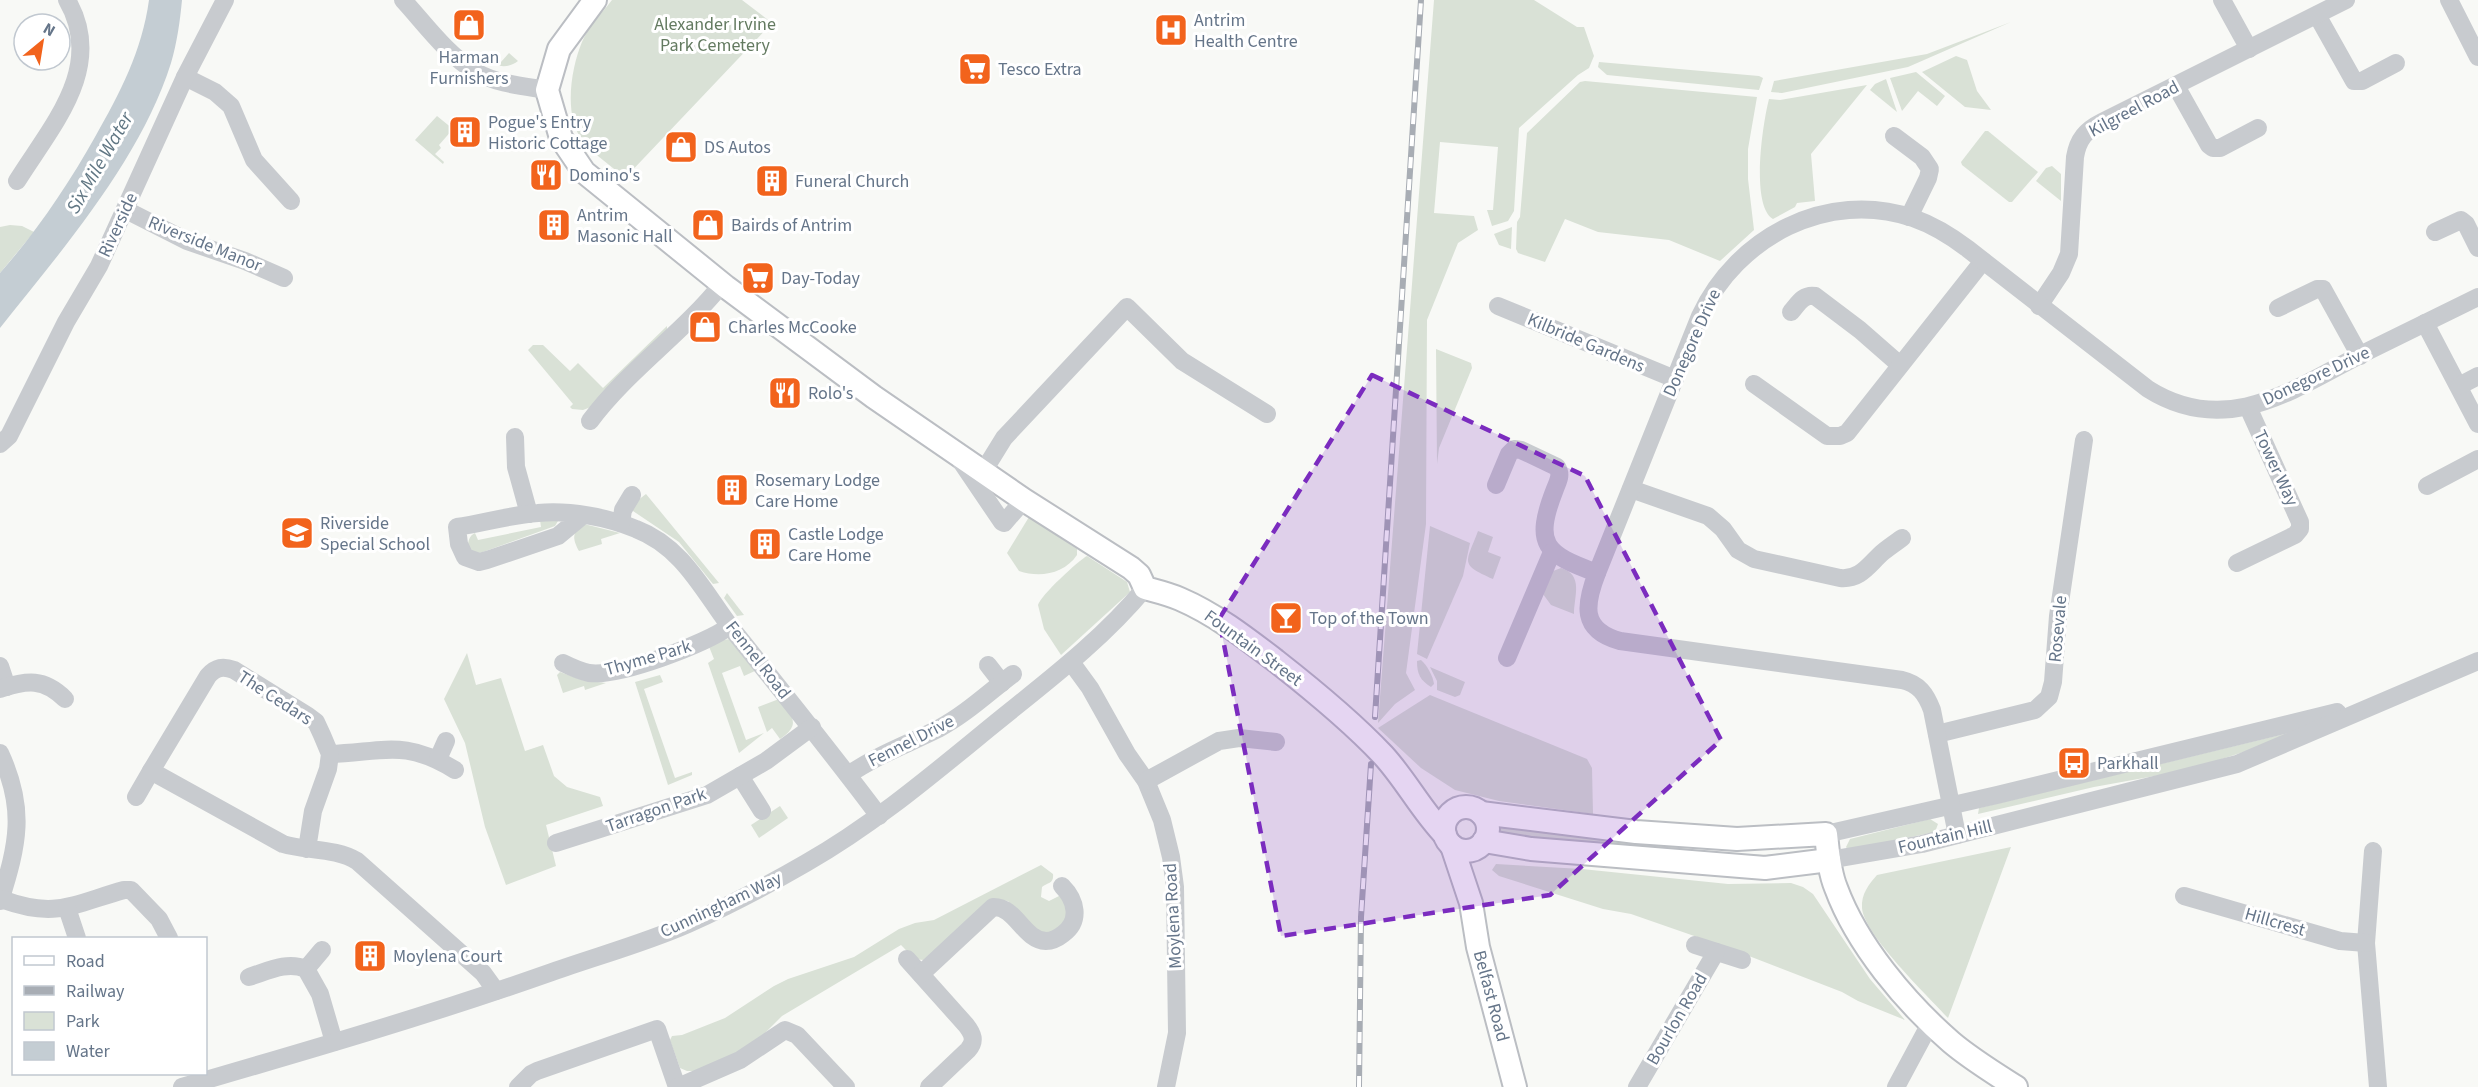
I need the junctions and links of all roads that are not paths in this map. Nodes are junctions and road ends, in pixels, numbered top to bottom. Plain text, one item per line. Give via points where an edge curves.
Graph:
1 (67, 0) edge
2 (225, 0) edge
3 (403, 0) edge
4 (595, 0) edge
5 (2222, 0) edge
6 (2346, 0) edge
7 (2449, 0) edge
8 (2317, 15) junction
9 (2249, 49) junction
10 (2477, 51) edge
11 (2396, 63) dead end
12 (185, 77) junction
13 (2176, 86) junction
14 (547, 90) junction
15 (2258, 128) dead end
16 (1894, 136) dead end
17 (17, 181) dead end
18 (291, 201) dead end
19 (126, 210) junction
20 (1909, 217) junction
21 (2435, 232) dead end
22 (2478, 248) edge
23 (1983, 261) junction
24 (284, 278) dead end
25 (722, 284) junction
26 (2478, 297) edge
27 (1498, 306) dead end
28 (2039, 306) junction
29 (2278, 308) dead end
30 (1791, 312) dead end
31 (2426, 323) junction
32 (2360, 356) junction
33 (1900, 365) junction
34 (2478, 376) edge
35 (1675, 380) junction
36 (1754, 384) dead end
37 (2459, 386) junction
38 (2248, 407) junction
39 (1267, 414) dead end
40 (590, 420) dead end
41 (2478, 424) edge
42 (515, 437) dead end
43 (2084, 440) dead end
44 (0, 444) edge
45 (957, 454) junction
46 (2478, 459) edge
47 (983, 472) junction
48 (1496, 485) dead end
49 (2427, 486) dead end
50 (1631, 489) junction
51 (632, 495) dead end
52 (1024, 500) junction
53 (529, 514) junction
54 (582, 516) junction
55 (621, 523) junction
56 (1902, 538) dead end
57 (1552, 552) junction
58 (2237, 563) dead end
59 (1597, 573) junction
60 (1145, 588) junction
61 (730, 626) junction
62 (1508, 658) dead end
63 (2478, 661) edge
64 (1071, 662) junction
65 (563, 663) dead end
66 (988, 665) dead end
67 (0, 666) edge
68 (4, 688) edge
69 (65, 699) dead end
70 (2388, 699) junction
71 (812, 727) junction
72 (1937, 734) junction
73 (446, 741) dead end
74 (1276, 742) dead end
75 (0, 753) edge
76 (330, 754) junction
77 (438, 759) junction
78 (455, 770) dead end
79 (151, 771) junction
80 (5, 775) edge
81 (848, 775) junction
82 (740, 776) junction
83 (1146, 781) junction
84 (1406, 783) junction
85 (136, 797) dead end
86 (1952, 806) junction
87 (1473, 810) junction
88 (762, 811) dead end
89 (879, 816) junction
90 (1826, 834) junction
91 (1957, 835) junction
92 (1448, 840) junction
93 (556, 843) dead end
94 (1482, 843) junction
95 (307, 849) junction
96 (2373, 850) dead end
97 (1829, 860) junction
98 (1062, 886) dead end
99 (2184, 896) dead end
100 (0, 900) edge
101 (1471, 903) junction
102 (67, 908) junction
103 (76, 937) edge
104 (169, 937) edge
105 (2366, 943) junction
106 (1695, 945) dead end
107 (322, 950) dead end
108 (1716, 952) junction
109 (907, 959) dead end
110 (1742, 960) dead end
111 (306, 969) junction
112 (921, 974) junction
113 (249, 978) dead end
114 (496, 991) junction
115 (1933, 1025) junction
116 (334, 1042) junction
117 (182, 1087) edge
118 (518, 1087) edge
119 (677, 1087) edge
120 (846, 1087) edge
121 (929, 1087) edge
122 (1166, 1087) edge
123 (1515, 1087) edge
124 (1637, 1087) edge
125 (1896, 1087) edge
126 (2016, 1087) edge
127 (2378, 1087) edge

1 - 17 street via 81,33 79,74
2 - 12 street, Riverside
3 - 14 street via 476,72 500,82
4 - 14 main road via 559,49
5 - 9 street
6 - 8 street, Kilgreel Road
7 - 10 street
8 - 9 street, Kilgreel Road
8 - 11 street via 2355,81
9 - 13 street, Kilgreel Road
12 - 18 street via 215,92 231,106 254,160
12 - 19 street, Riverside
13 - 15 street via 2213,148
13 - 28 street, Kilgreel Road via 2099,124 2081,139 2075,157 2069,254
14 - 25 main road via 561,138 578,166
16 - 20 street via 1922,157 1930,169
19 - 24 street, Riverside Manor via 187,241
19 - 44 street, Riverside via 9,436
20 - 23 street, Donegore Drive via 1949,235
20 - 35 street, Donegore Drive via 1872,210 1832,212 1798,220 1764,240 1729,269 1713,291
21 - 22 street via 2461,220
23 - 28 street, Donegore Drive
23 - 33 street
25 - 40 street via 701,311 607,398
25 - 45 main road
26 - 31 street, Donegore Drive
27 - 35 street, Kilbride Gardens
28 - 38 street, Donegore Drive via 2166,399 2200,409
29 - 32 street via 2317,289 2323,290
30 - 33 street via 1807,295 1815,296
31 - 32 street, Donegore Drive
31 - 37 street
32 - 38 street, Donegore Drive via 2288,393
33 - 36 street via 1840,436 1819,432
34 - 37 street
35 - 50 street, Donegore Drive
37 - 41 street
38 - 58 street, Tower Way via 2300,529
39 - 47 street via 1182,361 1127,307 1004,438
42 - 53 street via 516,467
43 - 72 street, Rosevale via 2049,697 2035,710
45 - 47 main road
45 - 52 street via 1002,522
46 - 49 street
47 - 52 main road
48 - 57 street via 1514,449 1557,467 1560,476 1545,528
50 - 56 street via 1708,516 1738,550 1754,559 1844,579 1860,574
50 - 59 street, Donegore Drive
51 - 55 street
52 - 60 main road via 1131,568
53 - 54 street, Fennel Road
53 - 54 street, Fennel Road via 457,527 465,557 479,562 558,536
54 - 55 street, Fennel Road
55 - 61 street, Fennel Road via 649,534 673,550
57 - 59 street
57 - 62 street
59 - 72 street, Donegore Drive via 1589,595 1588,614 1594,626 1608,637 1906,681 1918,686 1925,695
60 - 64 street, Cunningham Way
60 - 84 main road, Fountain Street via 1179,599 1236,631 1328,704 1368,740
61 - 65 street, Thyme Park via 707,640 613,671 590,673
61 - 71 street, Fennel Road
63 - 70 street, Fountain Hill
64 - 83 street, Moylena Road
64 - 89 street, Cunningham Way
66 - 81 street, Fennel Drive via 1007,679 962,715
67 - 68 street
68 - 69 street via 42,683
70 - 86 street, Fountain Hill
70 - 91 street, Fountain Hill via 2237,764
71 - 81 street, Fennel Road
71 - 82 street, Tarragon Park
72 - 86 street, Donegore Drive
73 - 77 street
74 - 83 street via 1239,738 1219,741
75 - 80 street
76 - 77 street via 399,748
76 - 79 street, The Cedars via 313,719 234,670 222,667 208,676
76 - 95 street via 313,811
77 - 78 street
79 - 85 street, The Cedars
79 - 95 street via 271,838
80 - 100 street via 17,807 17,830 13,861
81 - 89 street, Fennel Road
82 - 88 street
82 - 93 street, Tarragon Park via 707,795
83 - 122 street, Moylena Road via 1162,820 1174,887 1177,1033
84 - 87 main road, Fountain Street via 1441,801
84 - 92 main road, Fountain Street
86 - 90 street, Fountain Hill
86 - 91 street, Donegore Drive
87 - 90 main road, Fountain Hill via 1636,832 1737,839
87 - 92 main road via 1458,808 1448,816 1444,828
87 - 94 main road via 1487,825
89 - 114 street, Cunningham Way via 808,862 686,925
90 - 97 main road
91 - 97 street, Fountain Hill
92 - 94 main road via 1469,850
92 - 101 main road, Belfast Road
94 - 97 main road, Fountain Hill via 1765,868
94 - 101 main road, Belfast Road via 1474,868
95 - 114 street via 352,857 363,865 483,973
96 - 105 street
97 - 115 main road via 1835,887 1851,922 1887,974
98 - 112 street via 1073,899 1076,912 1071,927 1060,937 1040,940 1006,911 993,908
99 - 105 street, Hillcrest via 2340,941
100 - 102 street via 33,910
101 - 123 main road, Belfast Road via 1478,947
102 - 103 street
102 - 104 street via 131,890 159,919
105 - 127 street
106 - 108 street, Bourlon Road
107 - 111 street
108 - 110 street, Bourlon Road
108 - 124 street, Bourlon Road
109 - 112 street
111 - 113 street via 284,966
111 - 116 street via 321,994
112 - 121 street via 973,1037 968,1050
114 - 116 street, Cunningham Way
115 - 125 street
115 - 126 main road via 1952,1043
116 - 117 street, Cunningham Way
118 - 119 street via 537,1071 665,1026
119 - 120 street via 740,1060 785,1030 797,1035

